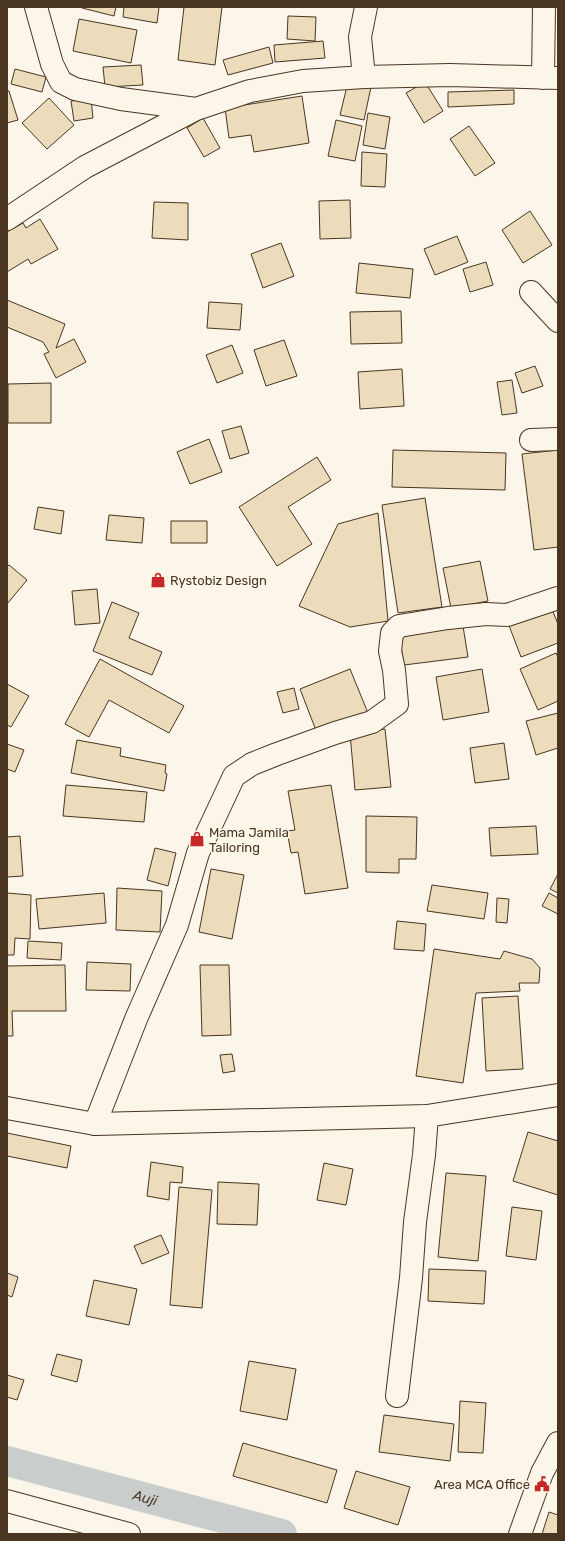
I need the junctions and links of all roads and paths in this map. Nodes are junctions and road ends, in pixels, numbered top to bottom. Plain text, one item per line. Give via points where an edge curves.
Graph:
1 (36, 7) edge
2 (366, 7) edge
3 (544, 7) edge
4 (364, 77) junction
5 (551, 78) edge
6 (196, 108) junction
7 (7, 218) edge
8 (531, 292) dead end
9 (558, 321) edge
10 (558, 439) edge
11 (531, 440) dead end
12 (558, 598) edge
13 (558, 1095) edge
14 (7, 1108) edge
15 (427, 1116) junction
16 (95, 1124) junction
17 (397, 1396) dead end
18 (558, 1443) edge
19 (7, 1500) edge
20 (129, 1534) edge
21 (520, 1534) edge

1 - 6 street via 52,64 61,82 75,89 121,99
2 - 4 street via 360,37
3 - 5 street
4 - 5 street via 450,74
4 - 6 street via 304,81 250,91
6 - 7 street via 85,167
8 - 9 street
10 - 11 street
12 - 16 street via 507,615 486,614 399,626 392,633 390,651 397,704 372,722 271,756 234,776 198,853 176,925
13 - 15 street
14 - 16 street
15 - 16 street
15 - 17 street
18 - 21 street via 542,1473
19 - 20 street

